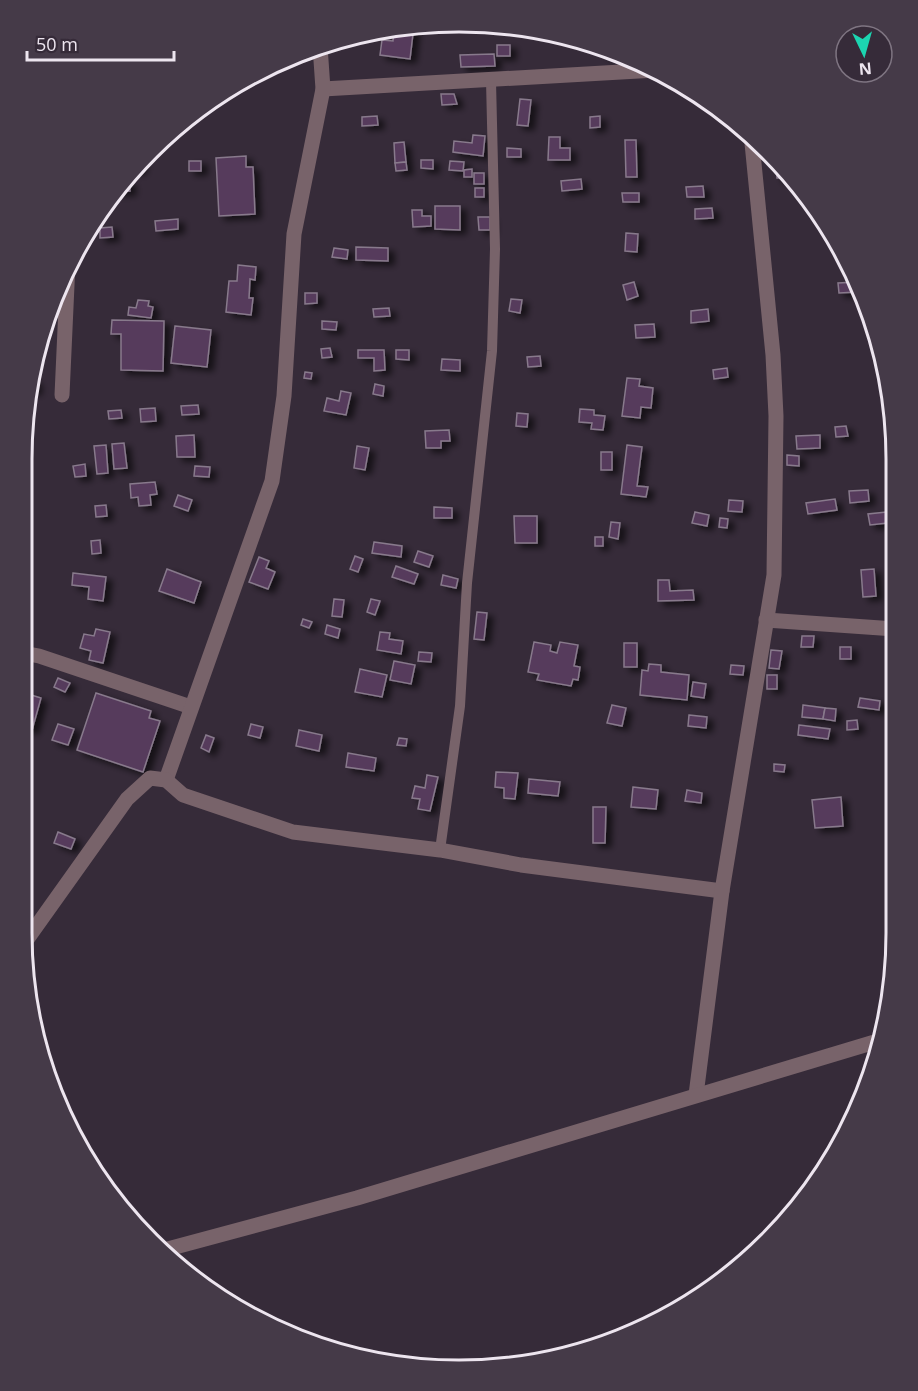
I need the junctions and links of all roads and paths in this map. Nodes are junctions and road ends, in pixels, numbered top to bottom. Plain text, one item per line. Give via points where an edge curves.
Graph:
1 (321, 55) edge
2 (636, 70) edge
3 (491, 81) junction
4 (323, 89) junction
5 (753, 149) edge
6 (67, 289) edge
7 (62, 395) dead end
8 (766, 620) junction
9 (886, 628) edge
10 (32, 655) edge
11 (191, 707) junction
12 (166, 780) junction
13 (440, 850) junction
14 (722, 891) junction
15 (32, 932) edge
16 (872, 1043) edge
17 (696, 1095) junction
18 (172, 1248) edge

1 - 4 street
2 - 3 street
3 - 4 street
3 - 13 lane via 495,249 492,351 467,583 460,706
4 - 11 street via 294,234 284,396 272,481
5 - 8 street via 776,416 774,575
6 - 7 street
8 - 9 street
8 - 14 street
10 - 11 street
11 - 12 street
12 - 13 street via 183,795 293,832
12 - 15 street via 150,778 133,792
13 - 14 street via 521,865
14 - 17 street
16 - 17 street
17 - 18 street via 357,1198

